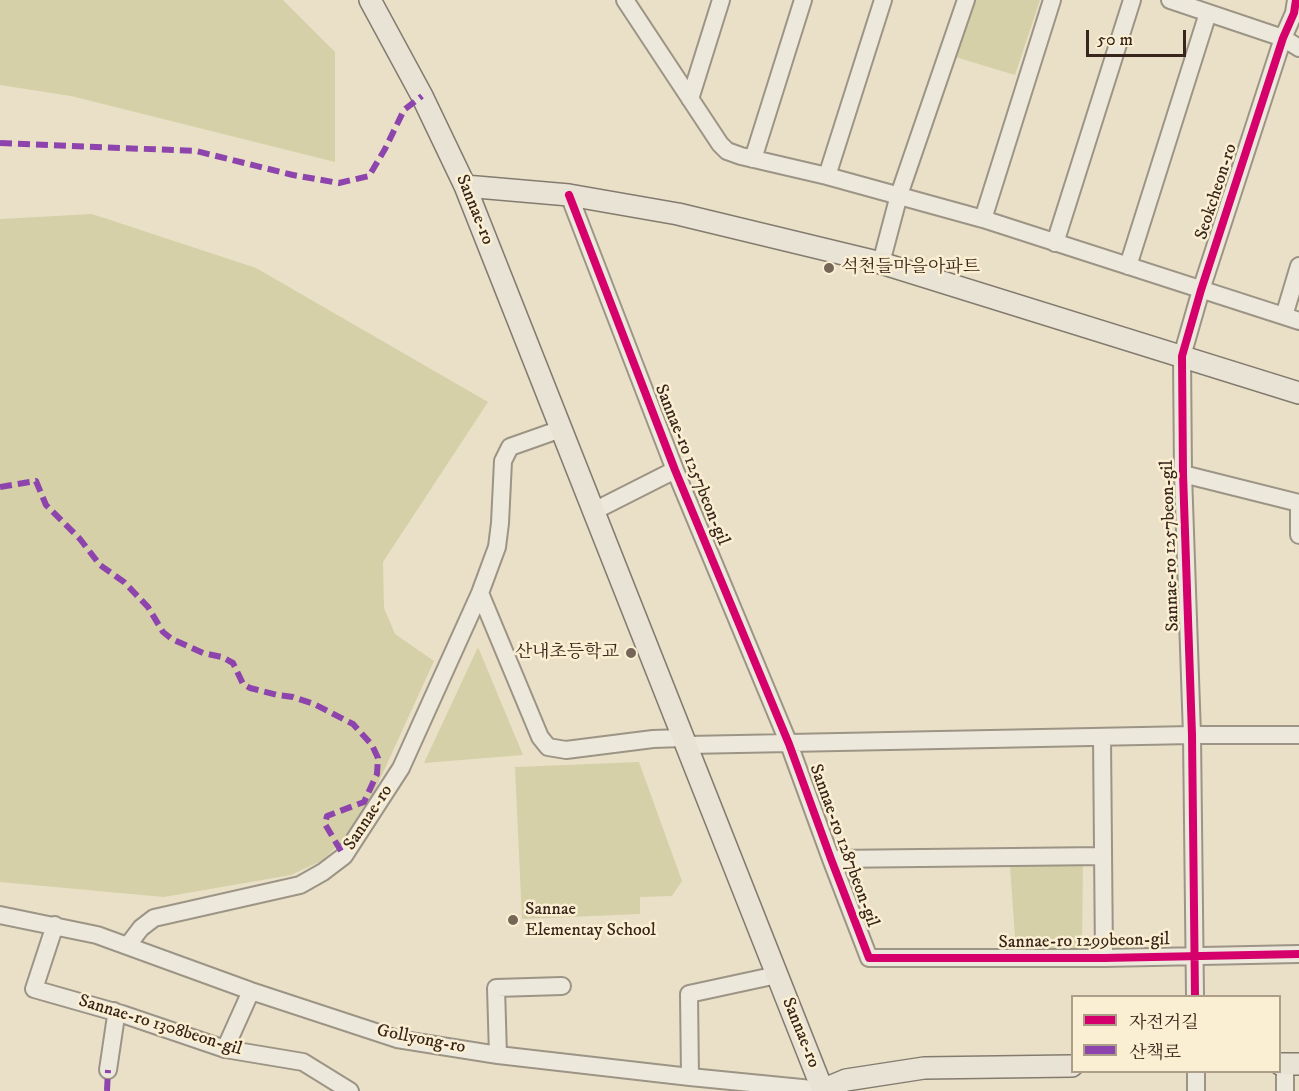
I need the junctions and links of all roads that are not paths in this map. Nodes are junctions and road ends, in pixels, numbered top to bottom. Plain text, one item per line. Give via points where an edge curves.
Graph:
1 (370, 0) edge
2 (625, 0) edge
3 (721, 0) edge
4 (802, 0) edge
5 (882, 0) edge
6 (966, 0) edge
7 (1052, 0) edge
8 (1132, 0) edge
9 (1170, 0) edge
10 (1296, 0) edge
11 (1208, 13) junction
12 (1283, 38) junction
13 (1299, 48) edge
14 (690, 99) junction
15 (753, 159) junction
16 (827, 176) junction
17 (465, 186) junction
18 (569, 195) junction
19 (898, 195) junction
20 (983, 219) junction
21 (1055, 243) junction
22 (881, 263) junction
23 (1128, 266) junction
24 (1299, 266) edge
25 (1201, 290) junction
26 (1291, 319) edge
27 (1182, 356) junction
28 (1299, 393) edge
29 (561, 429) junction
30 (675, 470) junction
31 (1183, 474) junction
32 (1299, 503) edge
33 (594, 511) junction
34 (1299, 535) edge
35 (480, 593) junction
36 (1192, 735) junction
37 (1299, 735) edge
38 (683, 738) junction
39 (1102, 738) junction
40 (789, 744) junction
41 (1103, 856) junction
42 (831, 859) junction
43 (0, 915) edge
44 (55, 925) junction
45 (128, 945) junction
46 (1299, 954) edge
47 (1195, 955) junction
48 (869, 958) joint
49 (1104, 958) junction
50 (777, 975) junction
51 (562, 986) dead end
52 (251, 991) junction
53 (1195, 995) edge
54 (114, 1011) junction
55 (225, 1049) junction
56 (498, 1055) junction
57 (1288, 1064) edge
58 (1071, 1066) edge
59 (108, 1070) dead end
60 (1196, 1073) edge
61 (690, 1077) junction
62 (822, 1090) edge
63 (350, 1091) edge
64 (1196, 1091) edge
65 (1285, 1091) edge

1 - 17 main road, Sannae-ro
2 - 14 street
3 - 14 street
4 - 15 street
5 - 16 street
6 - 19 street
7 - 20 street
8 - 21 street
9 - 11 street
10 - 12 street, Seokcheon-ro
11 - 12 street
11 - 23 street
12 - 13 street
12 - 25 street, Seokcheon-ro
14 - 15 street via 727,151
15 - 16 street
16 - 19 street
17 - 18 main road
17 - 29 main road, Sannae-ro
18 - 22 main road via 678,214
18 - 30 street, Sannae-ro 1257beon-gil
19 - 20 street
19 - 22 street
20 - 21 street
21 - 23 street
22 - 27 main road
23 - 25 street
24 - 26 street
25 - 26 street
25 - 27 street, Seokcheon-ro
27 - 28 main road
27 - 31 street, Sannae-ro 1257beon-gil
29 - 33 main road, Sannae-ro
29 - 35 street, Sannae-ro via 510,447 502,461 497,547
30 - 33 street
30 - 40 street, Sannae-ro 1257beon-gil
31 - 32 street
31 - 36 street, Sannae-ro 1257beon-gil
32 - 34 street
33 - 38 main road, Sannae-ro
35 - 38 street via 540,737 548,747 567,750
35 - 45 street, Sannae-ro via 401,768 344,856 300,885 154,918 141,927
36 - 37 street, Sannae-ro 1287beon-gil
36 - 39 street, Sannae-ro 1287beon-gil
36 - 47 street
38 - 40 street, Sannae-ro 1287beon-gil via 688,745
38 - 50 main road, Sannae-ro
39 - 40 street, Sannae-ro 1287beon-gil
39 - 41 street
40 - 42 street, Sannae-ro 1287beon-gil
41 - 42 street, Sannae-ro 1287beon-gil
41 - 49 street
42 - 48 street, Sannae-ro 1287beon-gil
43 - 44 street, Gollyong-ro
44 - 45 street, Gollyong-ro
44 - 54 street, Sannae-ro 1308beon-gil via 34,989
45 - 52 street, Gollyong-ro
46 - 47 street, Sannae-ro 1299beon-gil
47 - 49 street, Sannae-ro 1299beon-gil
47 - 53 street
48 - 49 street, Sannae-ro 1299beon-gil
50 - 61 street, Sannae-ro via 689,994
50 - 62 main road, Sannae-ro
51 - 56 street via 496,988
52 - 55 street
52 - 56 street, Gollyong-ro via 397,1039
54 - 55 street, Sannae-ro 1308beon-gil
54 - 59 street
55 - 63 street, Sannae-ro 1308beon-gil via 303,1062
56 - 61 street, Gollyong-ro
57 - 65 street
58 - 62 main road via 924,1068 846,1080
60 - 64 street
61 - 62 street, Gollyong-ro

